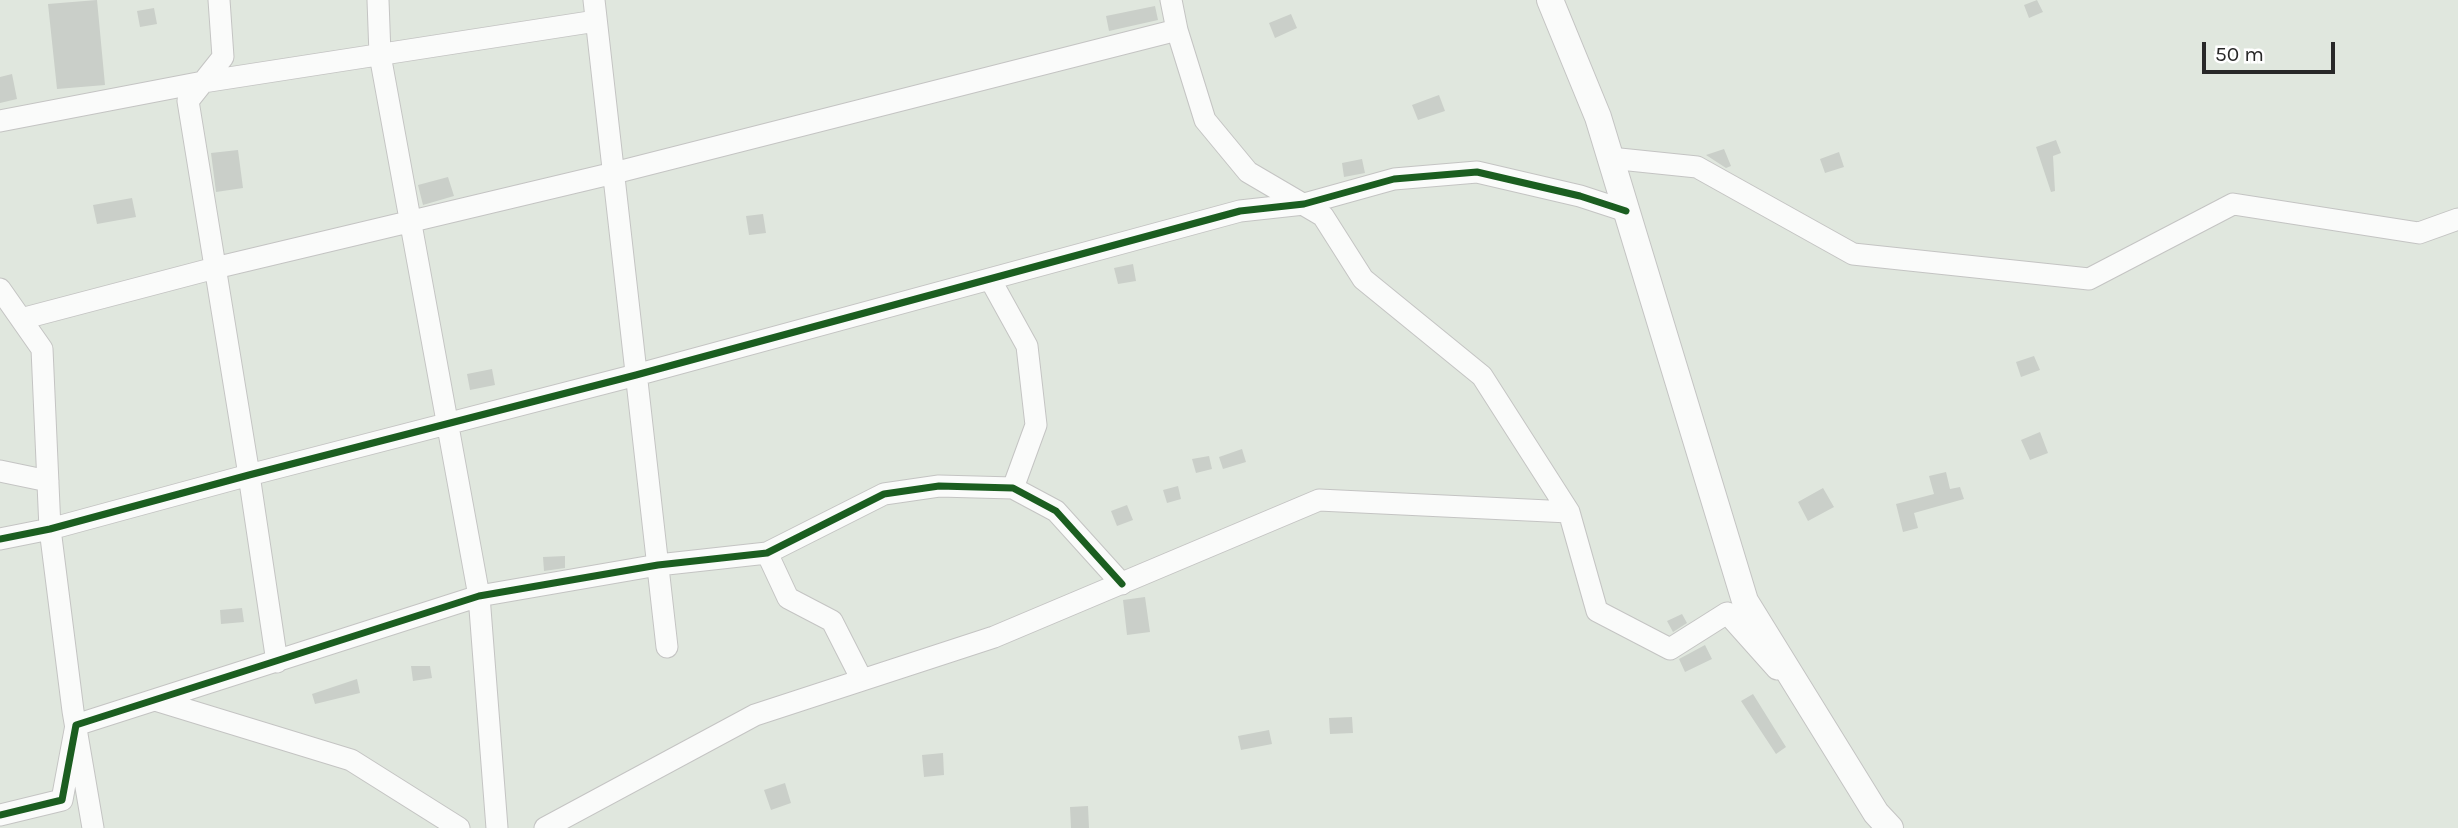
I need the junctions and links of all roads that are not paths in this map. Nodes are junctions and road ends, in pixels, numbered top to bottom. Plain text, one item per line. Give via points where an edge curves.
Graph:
1 (219, 0) edge
2 (378, 0) edge
3 (1171, 0) edge
4 (1549, 0) edge
5 (595, 10) edge
6 (1177, 30) junction
7 (380, 55) junction
8 (203, 82) junction
9 (0, 121) edge
10 (1610, 158) junction
11 (614, 173) junction
12 (1304, 204) junction
13 (1626, 211) junction
14 (2458, 219) edge
15 (411, 221) junction
16 (215, 268) junction
17 (990, 279) junction
18 (0, 289) edge
19 (21, 319) junction
20 (636, 375) junction
21 (449, 424) junction
22 (0, 471) edge
23 (250, 475) junction
24 (48, 481) junction
25 (1013, 488) junction
26 (1569, 512) junction
27 (50, 529) junction
28 (0, 539) edge
29 (767, 554) junction
30 (658, 565) junction
31 (1122, 584) junction
32 (480, 596) junction
33 (667, 647) dead end
34 (277, 662) junction
35 (862, 680) junction
36 (155, 700) junction
37 (1807, 701) junction
38 (76, 725) junction
39 (0, 815) edge
40 (93, 828) edge
41 (458, 828) edge
42 (497, 828) edge
43 (545, 828) edge
44 (1890, 828) edge

1 - 8 street via 223,57
2 - 7 street
3 - 6 street
4 - 10 street via 1598,117
5 - 7 street
5 - 11 street
6 - 11 street
6 - 12 street via 1205,120 1248,172
7 - 8 street
7 - 15 street
8 - 9 street
8 - 16 street via 188,101
10 - 13 street
10 - 14 street via 1697,167 1853,254 2088,279 2233,204 2419,233
11 - 15 street
11 - 20 street
12 - 13 street via 1394,179 1477,172
12 - 17 street via 1240,211
12 - 26 street via 1323,216 1363,279 1482,376
13 - 37 street via 1745,601
15 - 16 street
15 - 21 street
16 - 19 street
16 - 23 street
17 - 20 street
17 - 25 street via 1027,346 1036,425
18 - 19 street
19 - 24 street via 42,349
20 - 21 street
20 - 30 street
21 - 23 street
21 - 32 street
22 - 24 street
23 - 27 street
23 - 34 street
24 - 27 street
25 - 29 street via 939,486 884,494
25 - 31 street via 1056,511
26 - 31 street via 1318,500
26 - 37 street via 1597,611 1670,649 1727,613
27 - 28 street
27 - 38 street
29 - 30 street
29 - 35 street via 788,598 832,621
30 - 32 street
30 - 33 street
31 - 35 street via 994,637
32 - 34 street
32 - 42 street
34 - 36 street
35 - 43 street via 755,715
36 - 38 street
36 - 41 street via 351,760
37 - 44 street via 1876,813
38 - 39 street via 62,800
38 - 40 street

